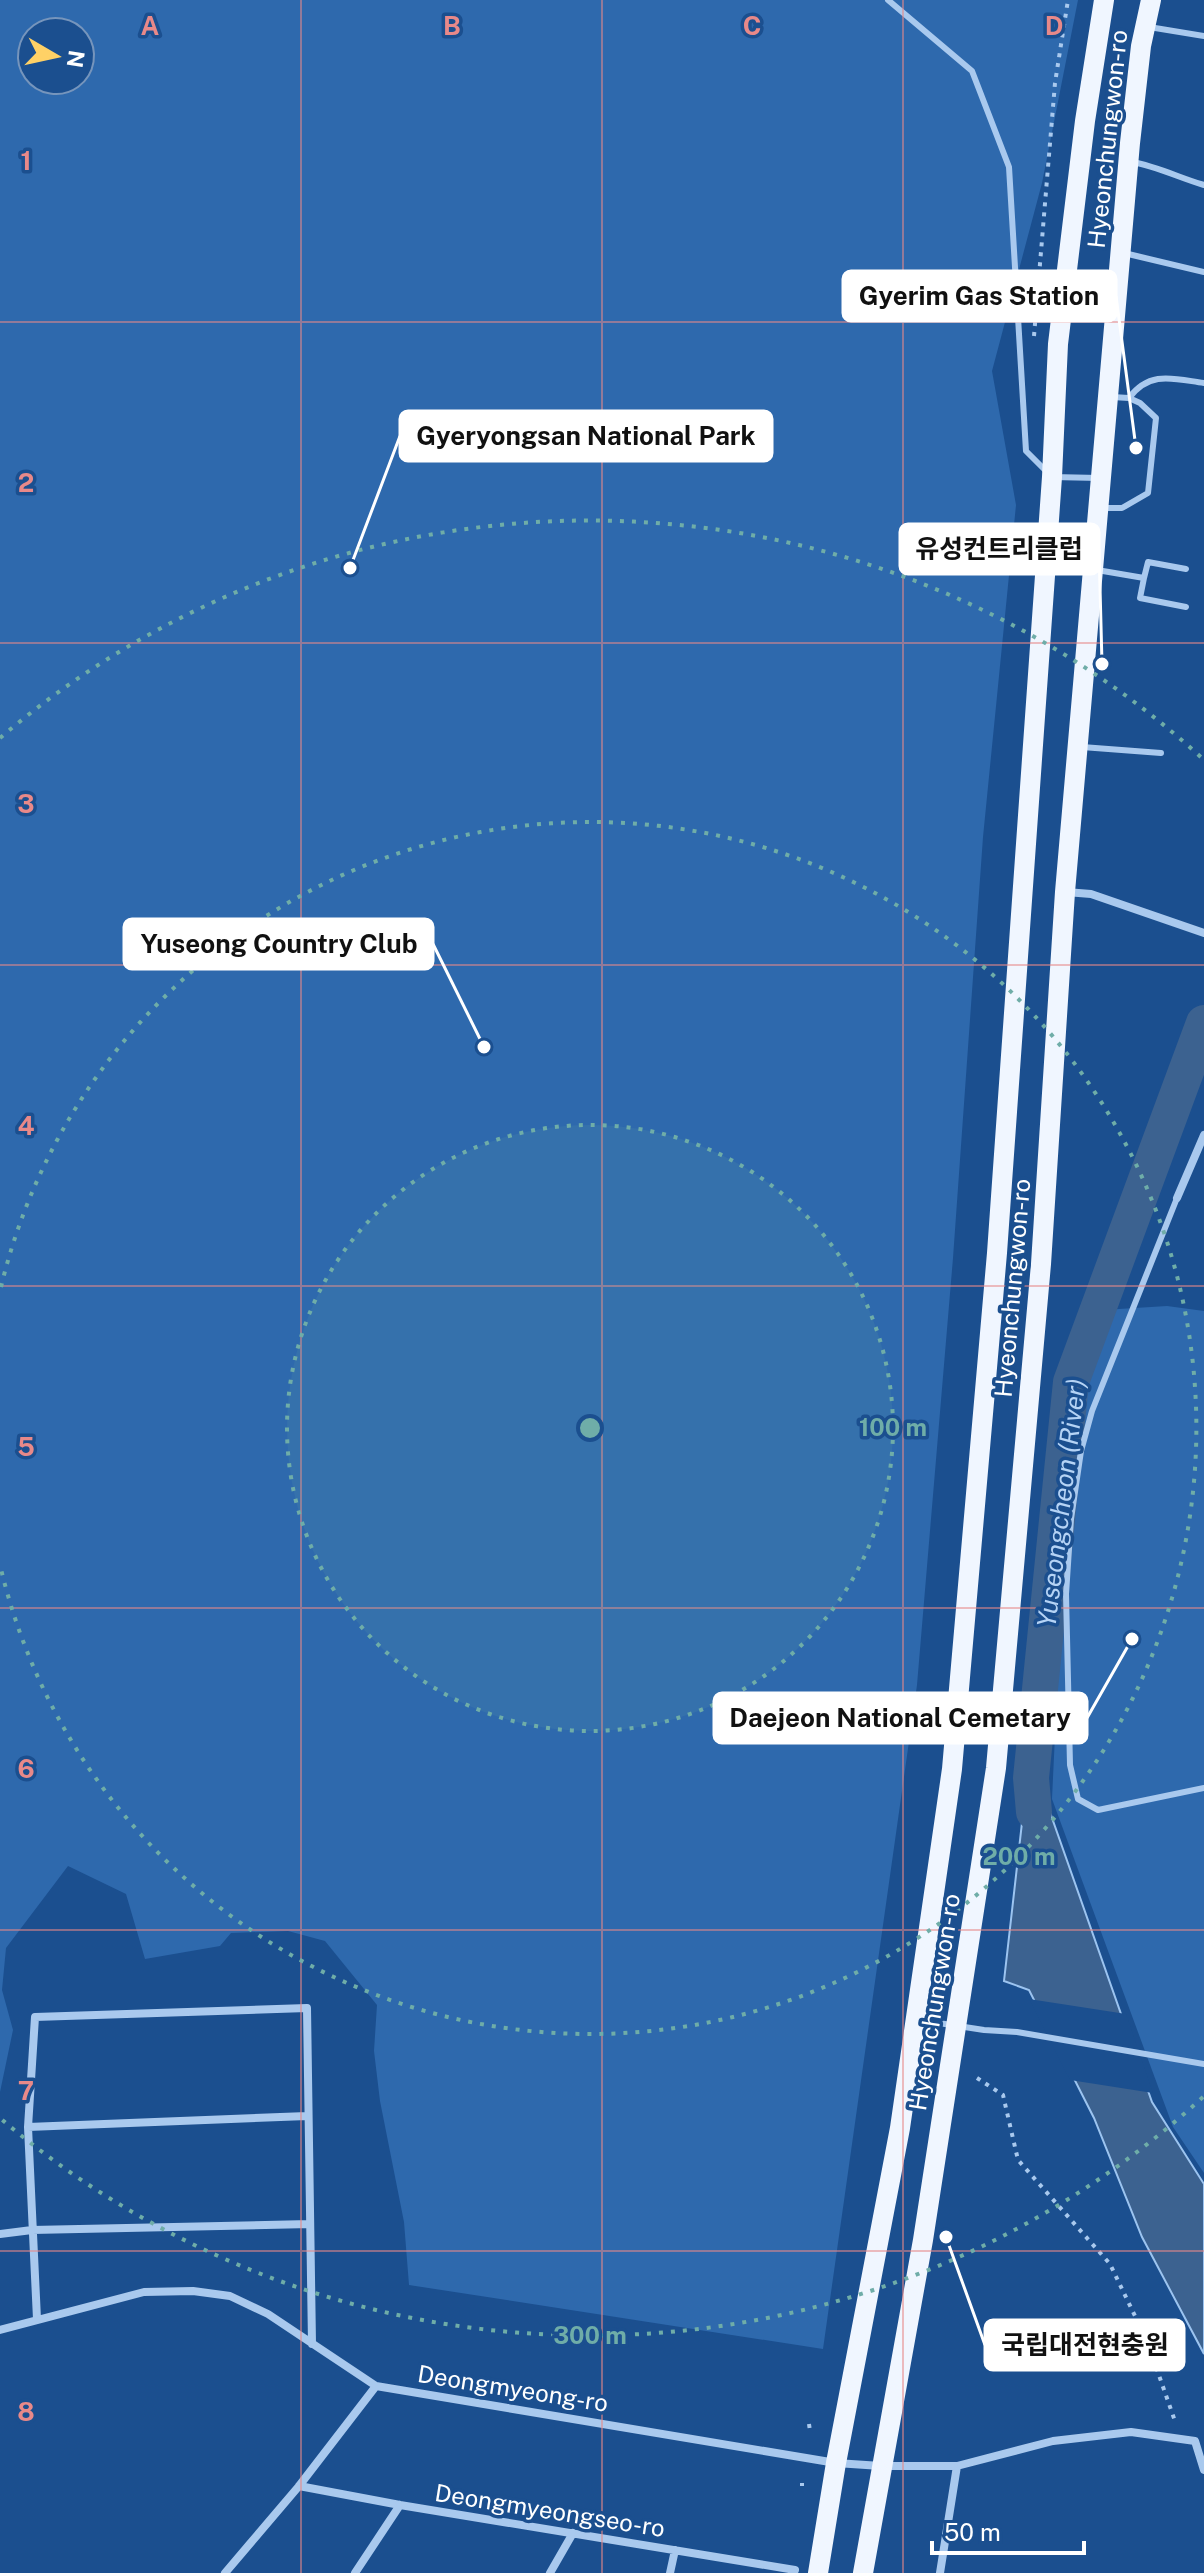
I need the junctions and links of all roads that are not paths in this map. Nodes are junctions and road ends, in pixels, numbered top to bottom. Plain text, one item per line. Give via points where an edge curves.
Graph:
1 (888, 0) edge
2 (1104, 0) edge
3 (1151, 0) edge
4 (1145, 26) junction
5 (1204, 36) edge
6 (1128, 162) junction
7 (1204, 185) edge
8 (1121, 253) junction
9 (1204, 272) edge
10 (1204, 383) edge
11 (1119, 397) junction
12 (1052, 477) junction
13 (1102, 478) junction
14 (1099, 507) junction
15 (1094, 569) junction
16 (1186, 569) dead end
17 (1144, 578) junction
18 (1186, 607) dead end
19 (1078, 747) junction
20 (1161, 753) dead end
21 (1065, 892) junction
22 (1204, 932) edge
23 (1204, 1135) edge
24 (1177, 1198) joint
25 (1204, 1788) edge
26 (916, 2020) junction
27 (958, 2027) junction
28 (1204, 2064) edge
29 (307, 2116) junction
30 (28, 2127) junction
31 (310, 2224) junction
32 (32, 2230) junction
33 (0, 2234) edge
34 (37, 2319) junction
35 (0, 2330) edge
36 (312, 2344) junction
37 (376, 2386) junction
38 (836, 2463) junction
39 (881, 2466) junction
40 (957, 2466) junction
41 (1204, 2470) edge
42 (299, 2486) junction
43 (400, 2505) junction
44 (573, 2533) junction
45 (675, 2550) junction
46 (795, 2570) dead end
47 (225, 2573) edge
48 (355, 2573) edge
49 (550, 2573) edge
50 (670, 2573) edge
51 (818, 2573) edge
52 (863, 2573) edge
53 (940, 2573) edge

1 - 12 lane via 972,71 1009,167 1026,451
2 - 12 main road, Hyeonchungwon-ro via 1058,344
3 - 4 main road, Hyeonchungwon-ro
4 - 5 lane
4 - 6 main road, Hyeonchungwon-ro
6 - 7 lane
6 - 8 main road, Hyeonchungwon-ro
8 - 9 lane
8 - 11 main road, Hyeonchungwon-ro
10 - 11 lane via 1159,377
11 - 13 main road, Hyeonchungwon-ro
11 - 14 lane via 1140,403 1156,418 1148,493 1122,508
12 - 13 lane
12 - 26 main road, Hyeonchungwon-ro via 997,1253 952,1769
13 - 14 main road, Hyeonchungwon-ro
14 - 15 main road, Hyeonchungwon-ro
15 - 17 lane
15 - 19 main road, Hyeonchungwon-ro
16 - 17 lane via 1148,562
17 - 18 lane via 1140,598
19 - 20 lane
19 - 21 main road, Hyeonchungwon-ro
21 - 22 street via 1091,894
21 - 27 main road, Hyeonchungwon-ro via 1041,1264 996,1768
23 - 24 street
24 - 25 lane via 1081,1451 1066,1594 1070,1765 1078,1799 1098,1810
26 - 27 lane
26 - 38 main road, Hyeonchungwon-ro
27 - 28 lane
27 - 39 main road, Hyeonchungwon-ro
29 - 30 street
29 - 30 street via 307,2008 35,2017
29 - 31 street
30 - 32 street
31 - 32 street
31 - 36 street
32 - 33 street
32 - 34 street
34 - 35 street
34 - 36 street via 144,2292 193,2291 230,2296
36 - 37 street
37 - 38 street, Deongmyeong-ro
37 - 42 street
38 - 39 street, Deongmyeong-ro
38 - 51 main road, Hyeonchungwon-ro
39 - 40 street, Deongmyeong-ro
39 - 52 main road, Hyeonchungwon-ro
40 - 41 street, Deongmyeong-ro via 1053,2441 1131,2432 1195,2441
40 - 53 street
42 - 43 street, Deongmyeongseo-ro
42 - 47 street
43 - 44 street, Deongmyeongseo-ro
43 - 48 street
44 - 45 street, Deongmyeongseo-ro
44 - 49 street
45 - 46 street, Deongmyeongseo-ro
45 - 50 street

